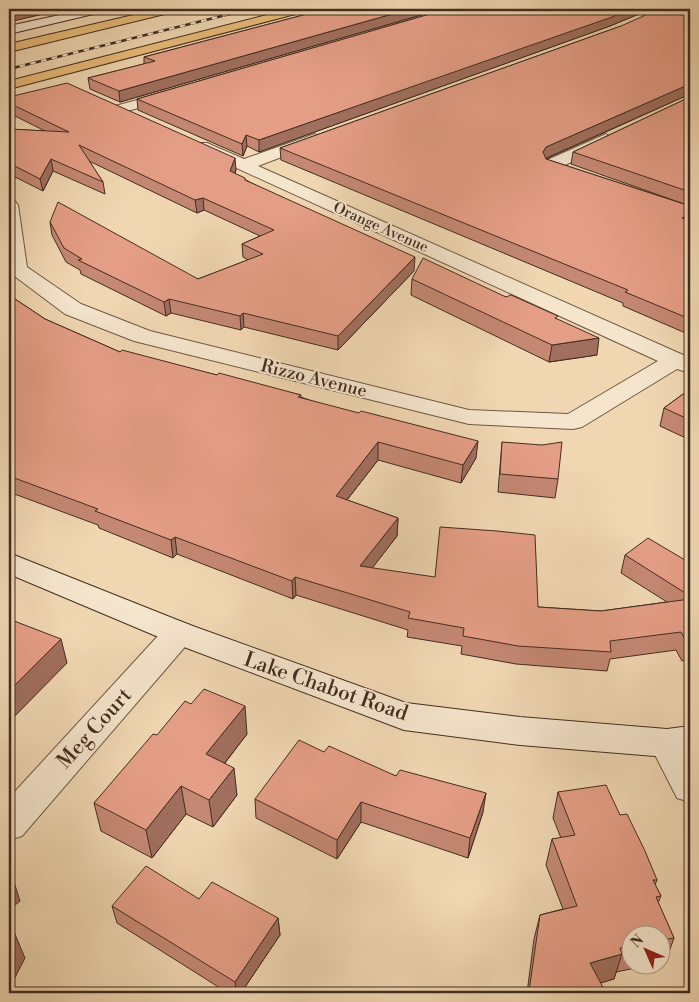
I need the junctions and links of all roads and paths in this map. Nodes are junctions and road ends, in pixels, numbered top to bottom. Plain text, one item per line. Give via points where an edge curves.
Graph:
1 (102, 9) edge
2 (168, 9) edge
3 (173, 9) edge
4 (303, 9) edge
5 (141, 16) junction
6 (9, 30) edge
7 (9, 48) edge
8 (9, 85) edge
9 (186, 90) edge
10 (147, 121) edge
11 (620, 133) edge
12 (330, 134) edge
13 (182, 137) edge
14 (244, 165) junction
15 (569, 172) edge
16 (9, 205) edge
17 (683, 363) edge
18 (9, 563) edge
19 (179, 634) junction
20 (679, 742) edge
21 (690, 787) edge
22 (9, 824) edge

1 - 6 street
2 - 5 highway
3 - 5 highway
4 - 8 highway
5 - 7 highway
9 - 10 street via 112,106
11 - 15 street via 551,165
12 - 14 street
13 - 14 street, Orange Avenue
14 - 17 street, Orange Avenue
16 - 17 street, Rizzo Avenue via 17,269 73,308 142,336 469,417 573,422
18 - 19 street, Lake Chabot Road
19 - 20 street, Lake Chabot Road via 404,716 520,731
19 - 22 street, Meg Court
20 - 21 street

